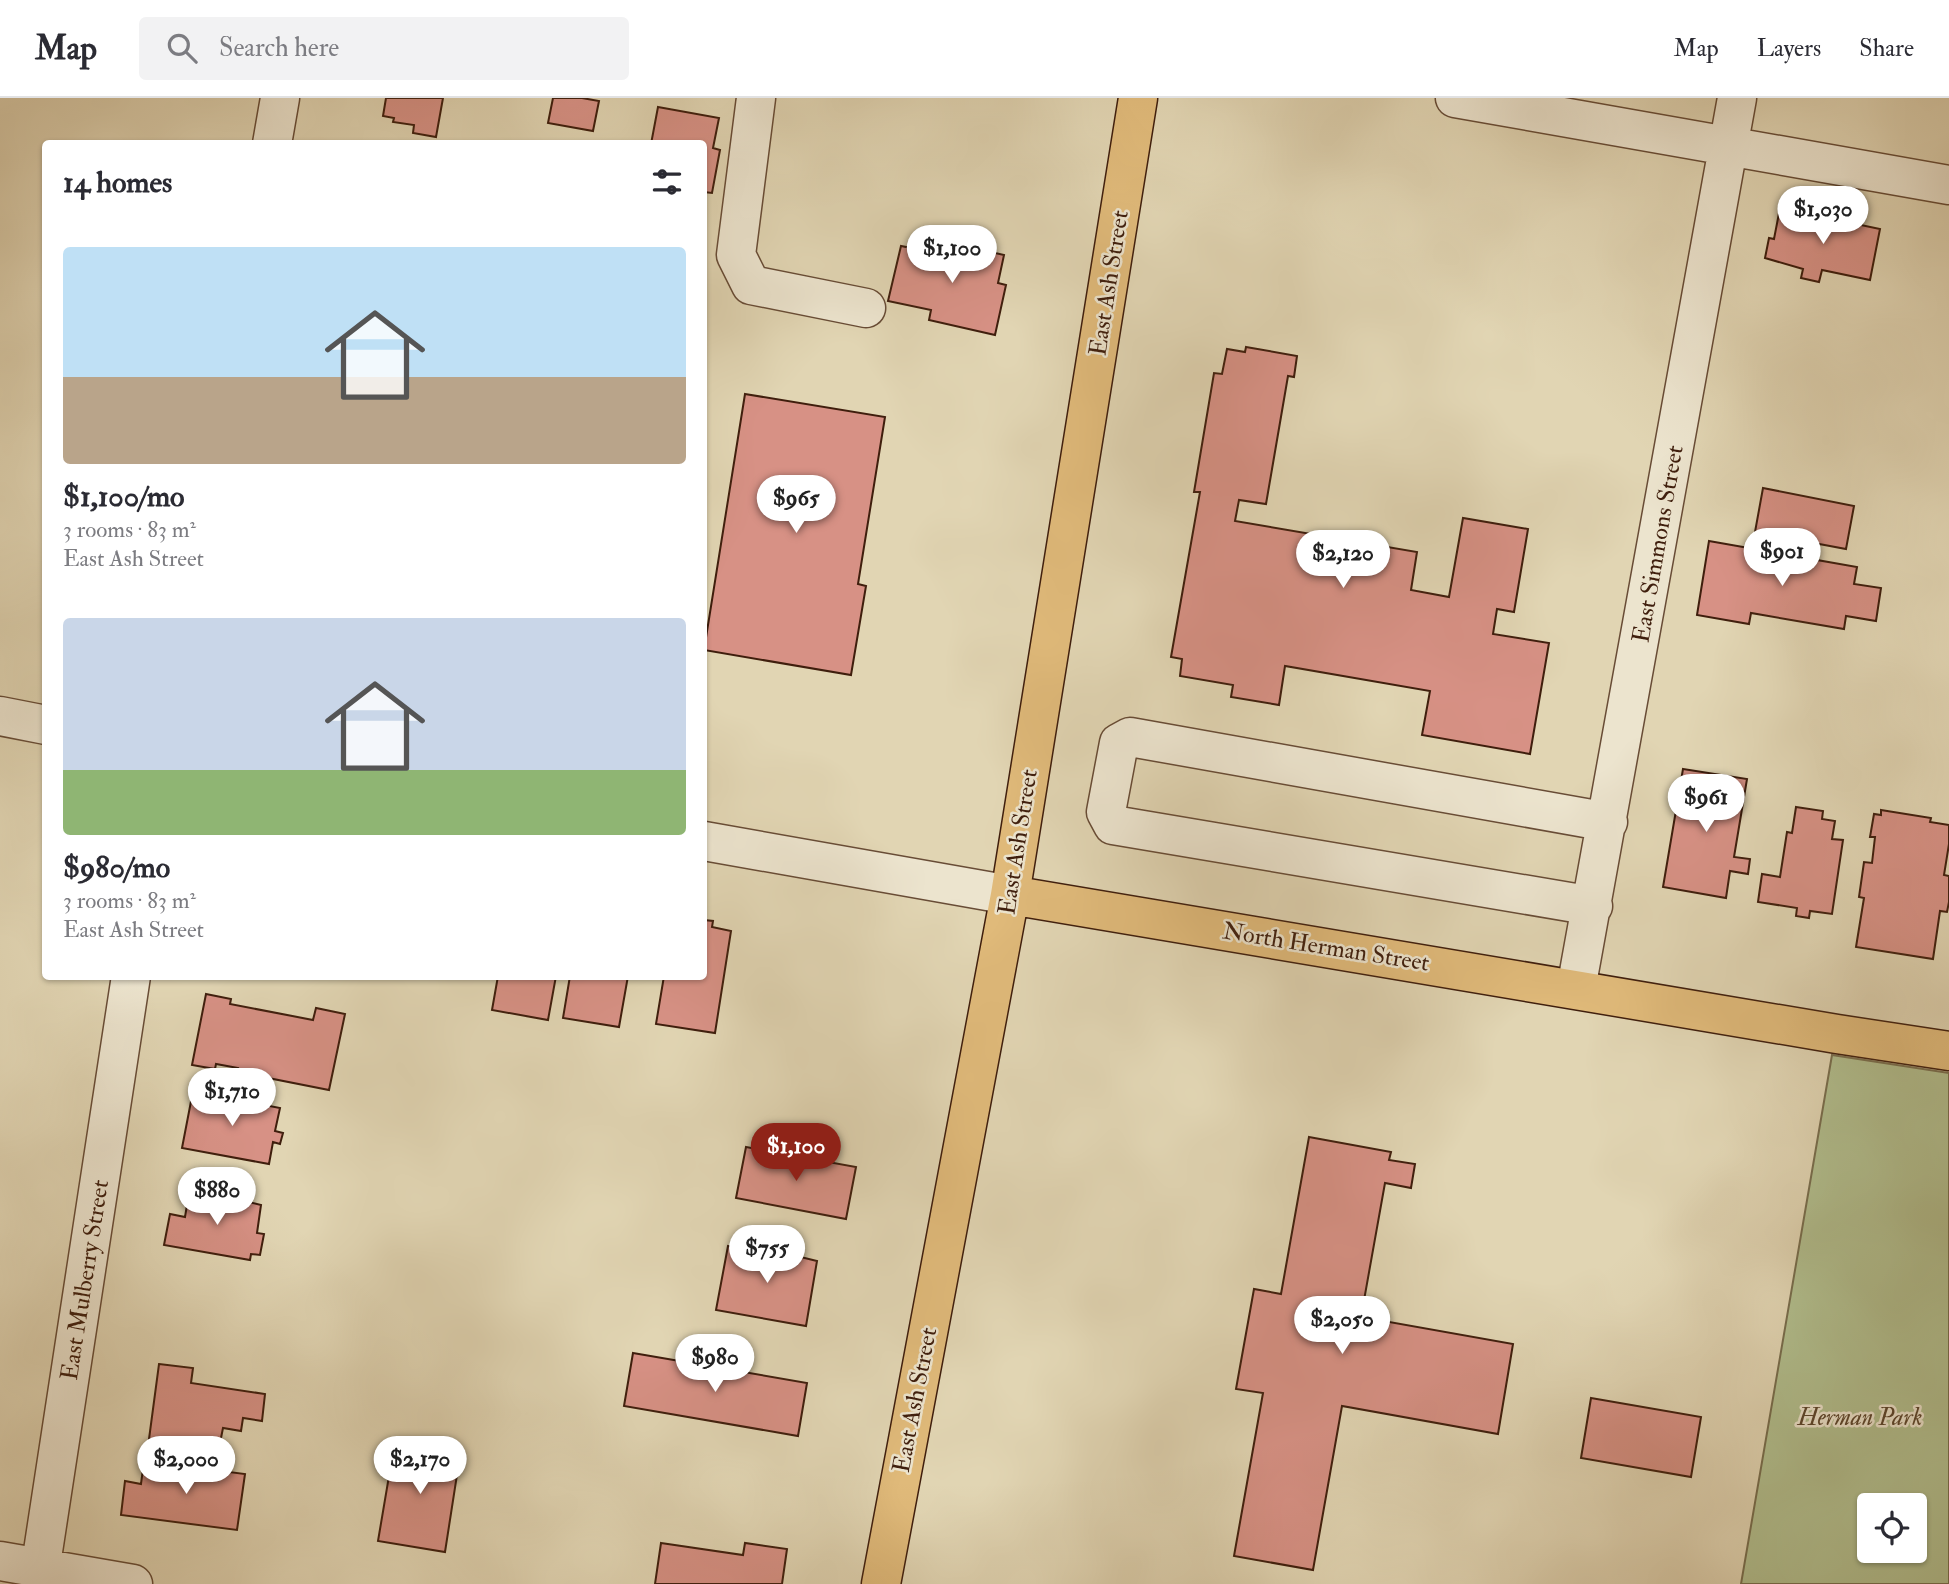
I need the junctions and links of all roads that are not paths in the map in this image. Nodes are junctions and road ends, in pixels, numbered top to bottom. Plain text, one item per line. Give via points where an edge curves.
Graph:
1 (280, 98) edge
2 (756, 98) edge
3 (1139, 98) edge
4 (1455, 98) edge
5 (1737, 98) edge
6 (273, 140) edge
7 (1729, 146) junction
8 (1949, 185) edge
9 (866, 308) dead end
10 (0, 716) edge
11 (42, 723) edge
12 (1608, 821) junction
13 (707, 842) edge
14 (1010, 894) junction
15 (1592, 906) junction
16 (130, 980) edge
17 (1576, 989) junction
18 (1949, 1051) edge
19 (0, 1561) edge
20 (40, 1576) edge
21 (132, 1584) edge
22 (881, 1584) edge

1 - 6 street
2 - 9 street via 736,255 751,285
3 - 14 main road, East Ash Street
4 - 7 street
5 - 7 street, East Simmons Street
7 - 8 street
7 - 12 street, East Simmons Street
10 - 11 street
12 - 15 street, East Simmons Street
12 - 15 street via 1130,737 1119,743 1106,812 1113,825
13 - 14 street, North Herman Street
14 - 17 main road, North Herman Street
14 - 22 main road, East Ash Street
15 - 17 street, East Simmons Street
16 - 20 street, East Mulberry Street
17 - 18 main road, North Herman Street
19 - 20 street
20 - 21 street

